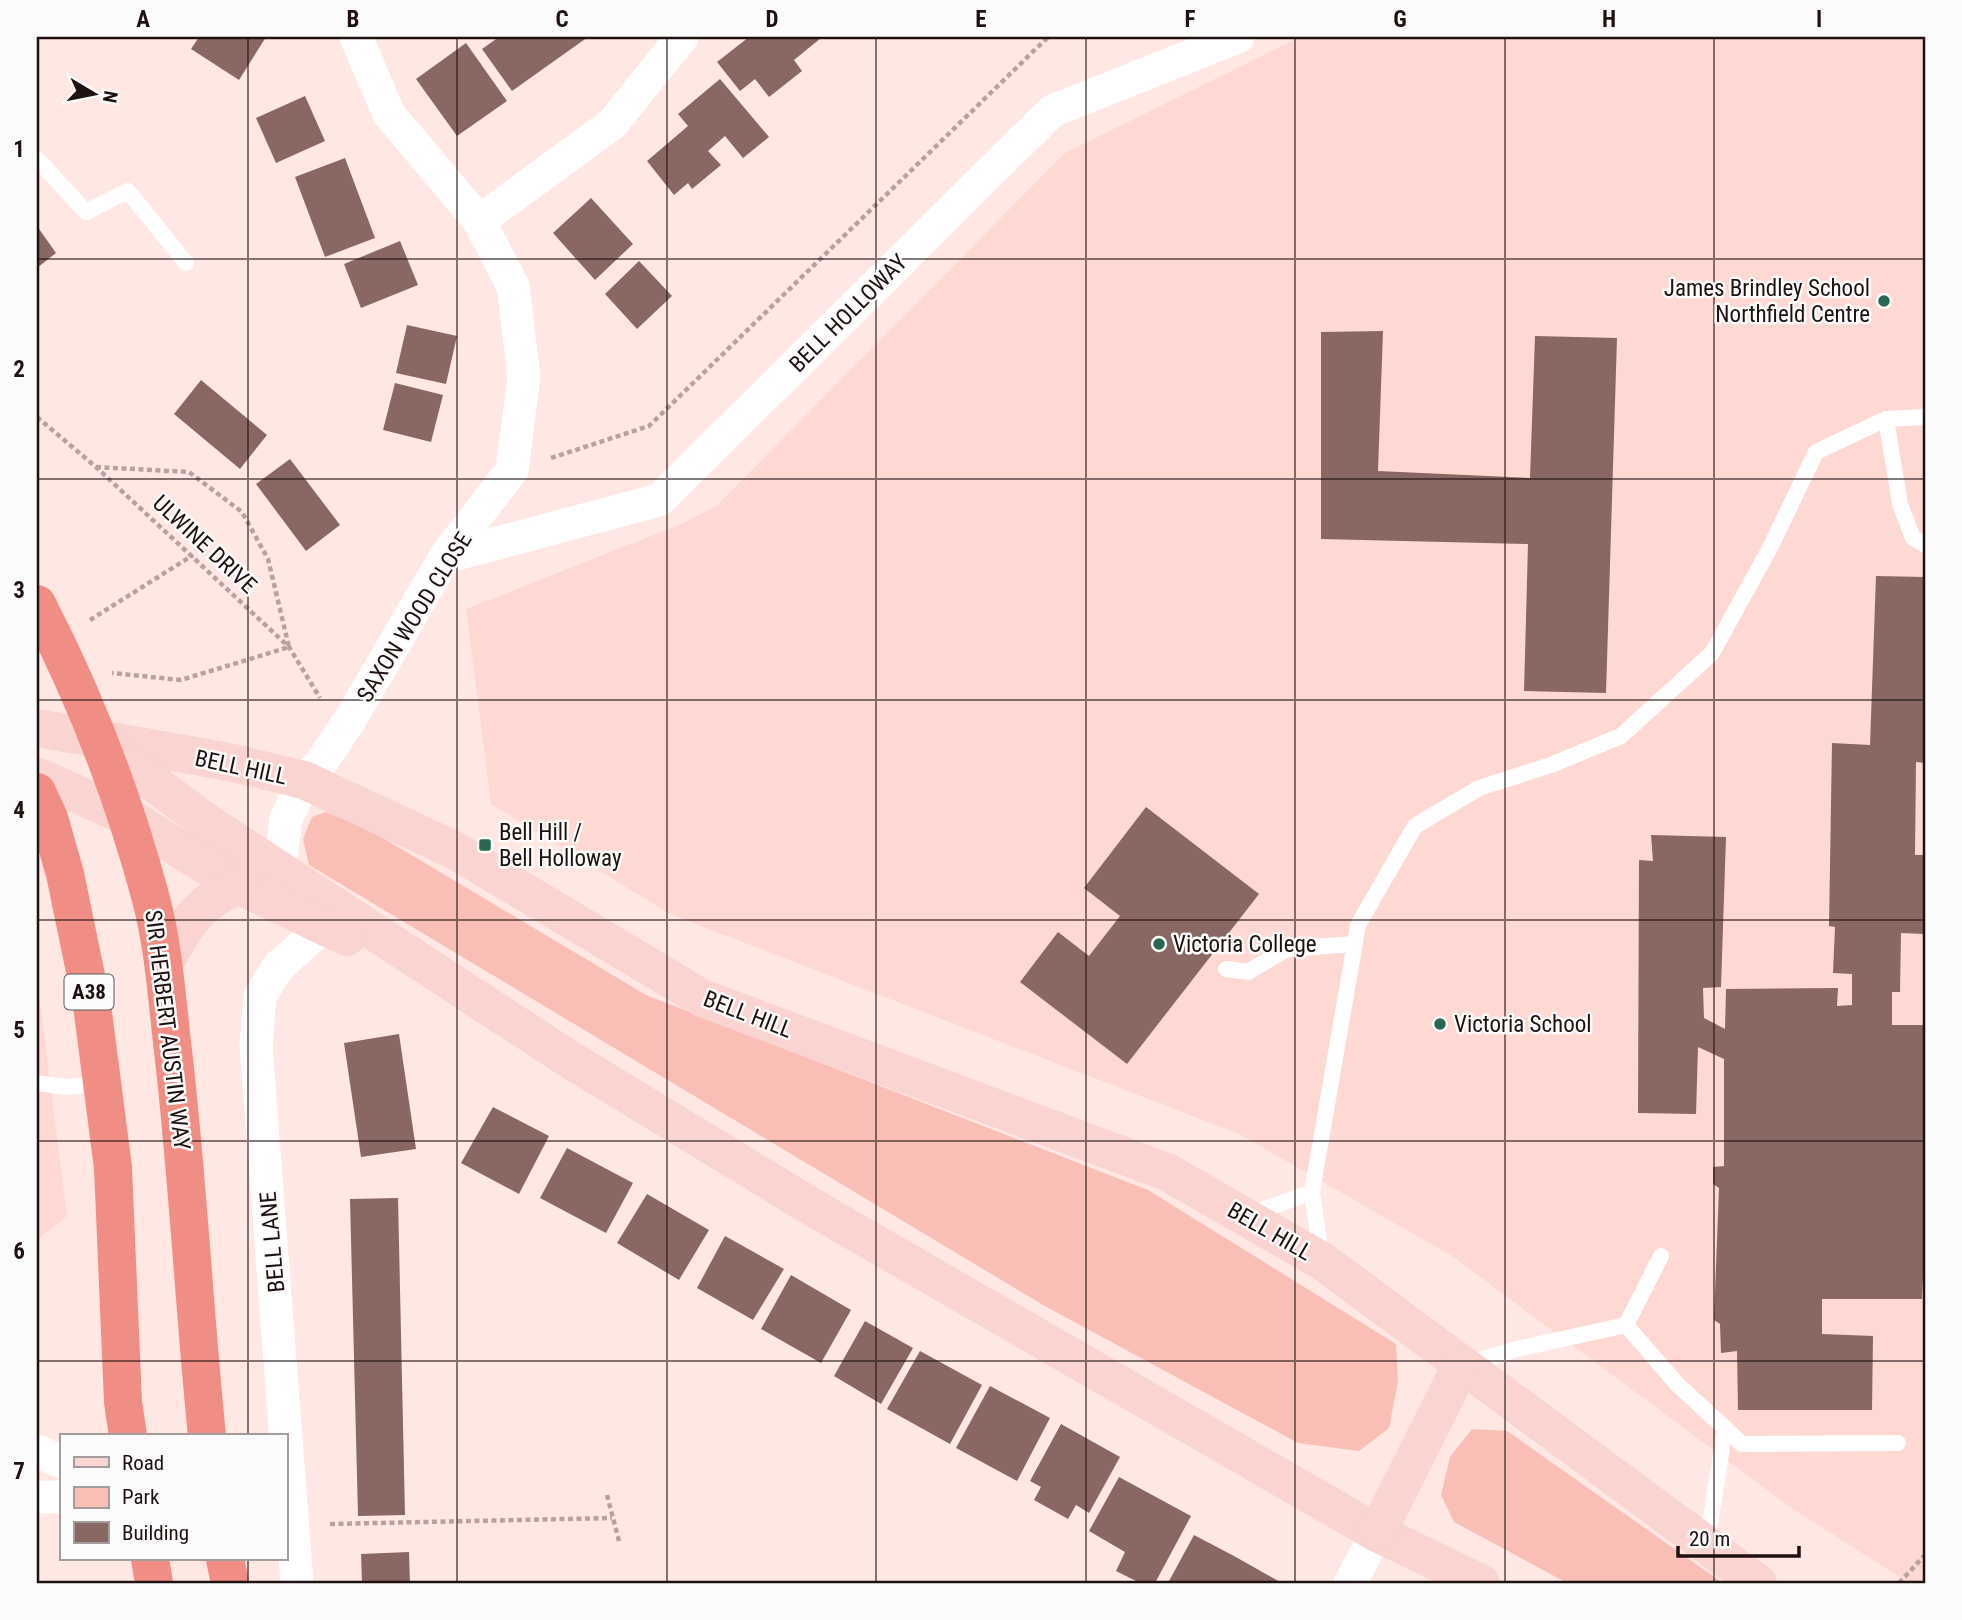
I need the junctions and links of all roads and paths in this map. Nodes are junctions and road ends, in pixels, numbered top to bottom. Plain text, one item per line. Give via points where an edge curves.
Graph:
1 (356, 37) edge
2 (682, 37) edge
3 (1048, 37) edge
4 (1238, 37) edge
5 (37, 159) edge
6 (479, 221) junction
7 (186, 263) dead end
8 (37, 417) edge
9 (1925, 417) edge
10 (1886, 419) junction
11 (96, 467) junction
12 (512, 470) junction
13 (1925, 545) edge
14 (193, 555) junction
15 (445, 557) junction
16 (37, 604) edge
17 (82, 625) dead end
18 (289, 647) junction
19 (112, 673) dead end
20 (325, 706) dead end
21 (37, 728) edge
22 (96, 740) junction
23 (37, 776) edge
24 (304, 780) junction
25 (37, 792) edge
26 (128, 817) junction
27 (280, 869) junction
28 (238, 886) junction
29 (324, 926) junction
30 (1354, 944) junction
31 (163, 965) junction
32 (1226, 969) dead end
33 (473, 996) junction
34 (37, 1083) edge
35 (103, 1084) junction
36 (1312, 1192) junction
37 (1246, 1216) junction
38 (1661, 1256) dead end
39 (1322, 1261) junction
40 (1626, 1325) junction
41 (1461, 1366) junction
42 (1725, 1428) junction
43 (128, 1434) edge
44 (207, 1434) edge
45 (286, 1434) edge
46 (1898, 1443) dead end
47 (37, 1451) edge
48 (60, 1462) edge
49 (287, 1462) edge
50 (607, 1495) dead end
51 (37, 1497) edge
52 (60, 1497) edge
53 (612, 1518) junction
54 (290, 1525) junction
55 (1377, 1533) junction
56 (619, 1541) dead end
57 (1707, 1546) junction
58 (1925, 1555) edge
59 (150, 1560) edge
60 (225, 1560) edge
61 (154, 1583) edge
62 (230, 1583) edge
63 (297, 1583) edge
64 (1350, 1583) edge
65 (1481, 1583) edge
66 (1758, 1583) edge
67 (1899, 1583) edge

1 - 6 street via 388,114
2 - 6 street via 612,124
3 - 12 path via 649,426
4 - 15 street, BELL HOLLOWAY via 1052,111 659,500
5 - 7 lane via 86,212 128,191
6 - 12 street via 513,286 524,377
8 - 11 path, ULWINE DRIVE
9 - 10 lane
10 - 13 lane via 1900,504 1913,538
10 - 30 lane via 1816,452 1712,653 1621,736 1479,788 1415,826 1358,925
11 - 14 path, ULWINE DRIVE
11 - 18 path, ULWINE DRIVE via 189,472 242,512 268,559
12 - 15 street, SAXON WOOD CLOSE
14 - 17 path
14 - 18 path, ULWINE DRIVE
15 - 24 street, SAXON WOOD CLOSE via 351,718 321,764
16 - 22 highway, SIR HERBERT AUSTIN WAY via 73,675
18 - 19 path via 181,680
18 - 20 path, ULWINE DRIVE
21 - 22 main road
22 - 24 main road, BELL HILL via 229,762
22 - 26 highway, SIR HERBERT AUSTIN WAY
22 - 27 main road, BELL HILL via 209,824
23 - 26 main road, BELL HILL
24 - 27 street, SAXON WOOD CLOSE via 286,818
24 - 37 main road, BELL HILL via 454,850 702,998 1167,1172
25 - 35 highway, A38 via 66,880
26 - 28 main road, BELL HILL
26 - 31 highway, SIR HERBERT AUSTIN WAY via 151,899
27 - 33 main road, BELL HILL
28 - 29 main road, BELL HILL
28 - 31 main road via 197,909
29 - 33 main road, BELL HILL
29 - 45 street, BELL LANE via 278,967 260,996 256,1047
30 - 32 lane via 1287,949 1248,972
30 - 36 lane
31 - 44 highway, SIR HERBERT AUSTIN WAY via 182,1130
33 - 55 main road, BELL HILL via 811,1207
34 - 35 lane via 66,1087
35 - 43 highway, A38 via 114,1168 122,1402
36 - 37 lane
36 - 39 lane
37 - 39 main road, BELL HILL
38 - 40 lane
39 - 41 main road, BELL HILL
40 - 41 lane
40 - 42 lane via 1677,1384
41 - 55 main road
41 - 57 main road, BELL HILL
42 - 46 lane via 1742,1444
42 - 57 lane
47 - 48 street
49 - 54 street, BELL LANE
50 - 53 path
51 - 52 street
53 - 54 path
53 - 56 path
54 - 63 street, BELL LANE
55 - 64 street
55 - 65 main road, BELL HILL
57 - 66 main road, BELL HILL
58 - 67 path
59 - 61 highway
60 - 62 highway

